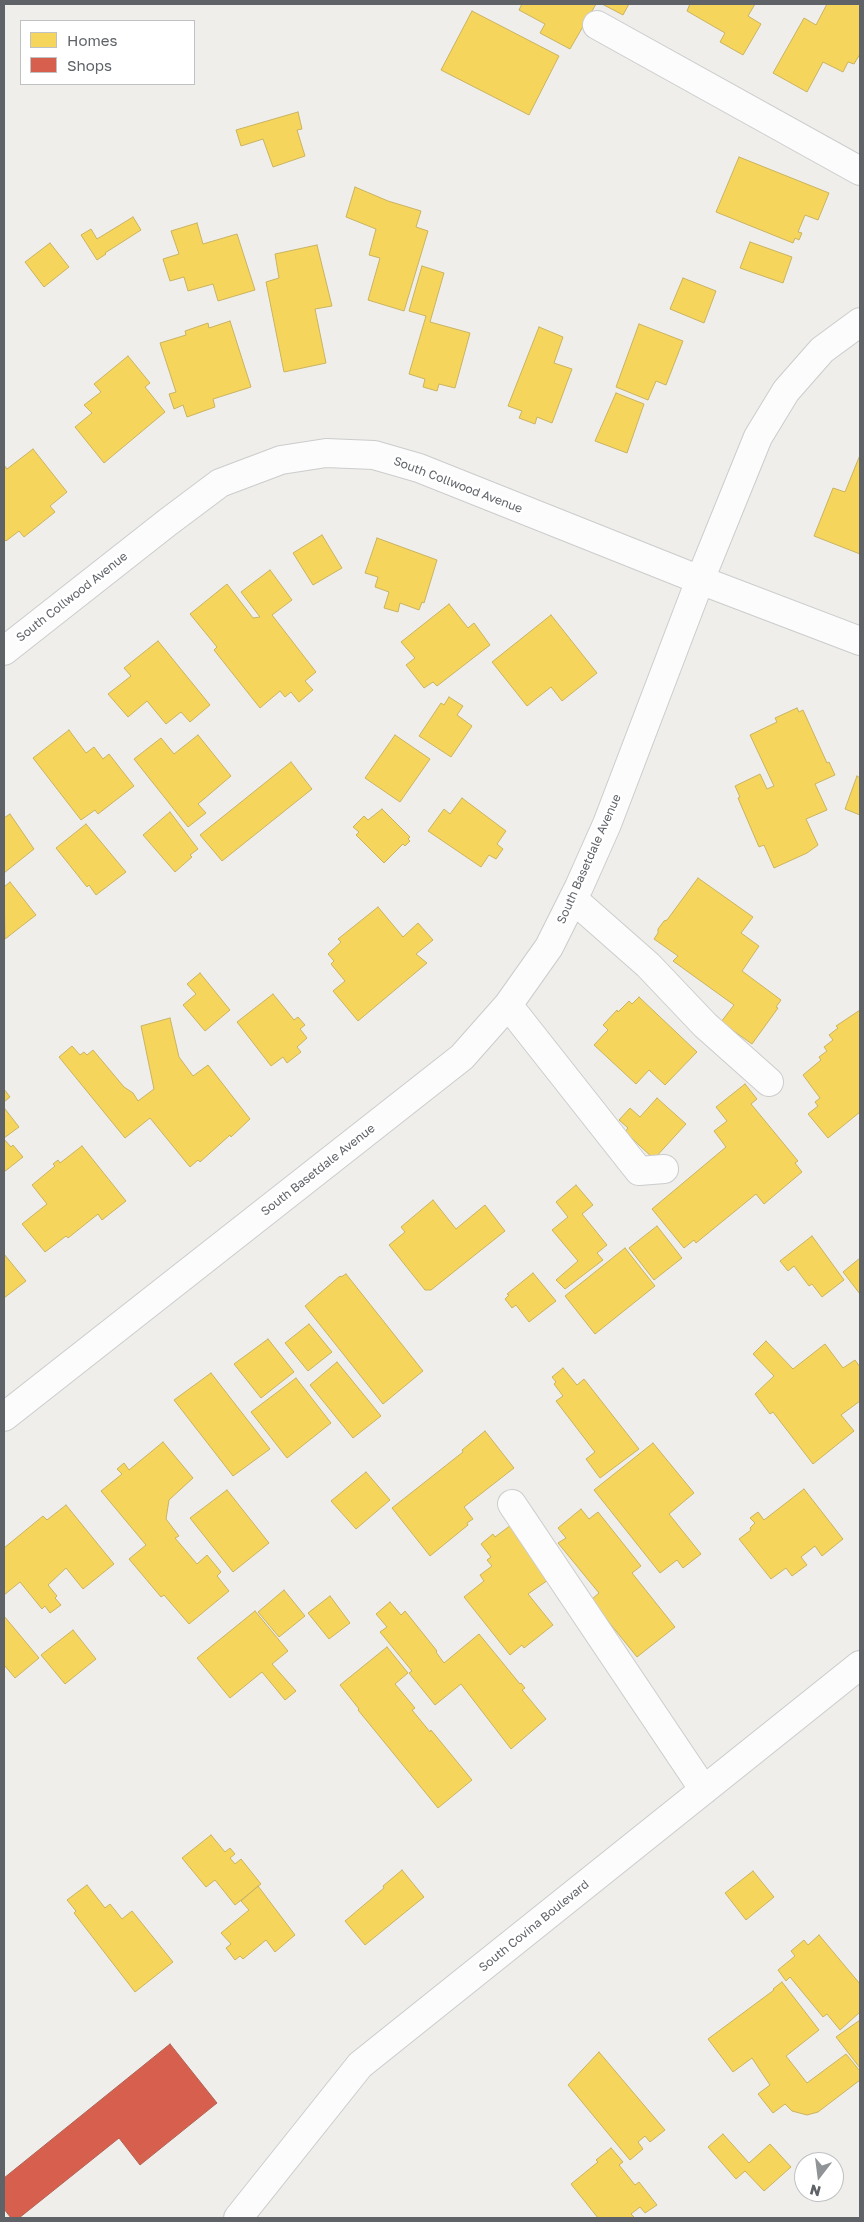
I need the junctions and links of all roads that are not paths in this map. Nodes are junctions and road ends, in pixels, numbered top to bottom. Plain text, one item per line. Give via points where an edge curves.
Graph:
1 (598, 25) dead end
2 (860, 171) edge
3 (860, 322) edge
4 (700, 580) junction
5 (860, 641) edge
6 (4, 651) edge
7 (573, 899) junction
8 (508, 1005) junction
9 (769, 1082) dead end
10 (664, 1169) dead end
11 (4, 1417) edge
12 (512, 1504) dead end
13 (860, 1665) edge
14 (704, 1790) junction
15 (238, 2218) edge

1 - 2 street
3 - 4 street, South Basetdale Avenue via 822,350 786,391 758,437
4 - 5 street, South Collwood Avenue
4 - 6 street, South Collwood Avenue via 418,468 374,454 326,453 281,460 220,483
4 - 7 street, South Basetdale Avenue via 607,824
7 - 8 street, South Basetdale Avenue via 549,947
7 - 9 street via 648,965 705,1025
8 - 10 street via 639,1171
8 - 11 street, South Basetdale Avenue via 462,1057
12 - 14 street
13 - 14 street, South Covina Boulevard
14 - 15 street, South Covina Boulevard via 360,2065

